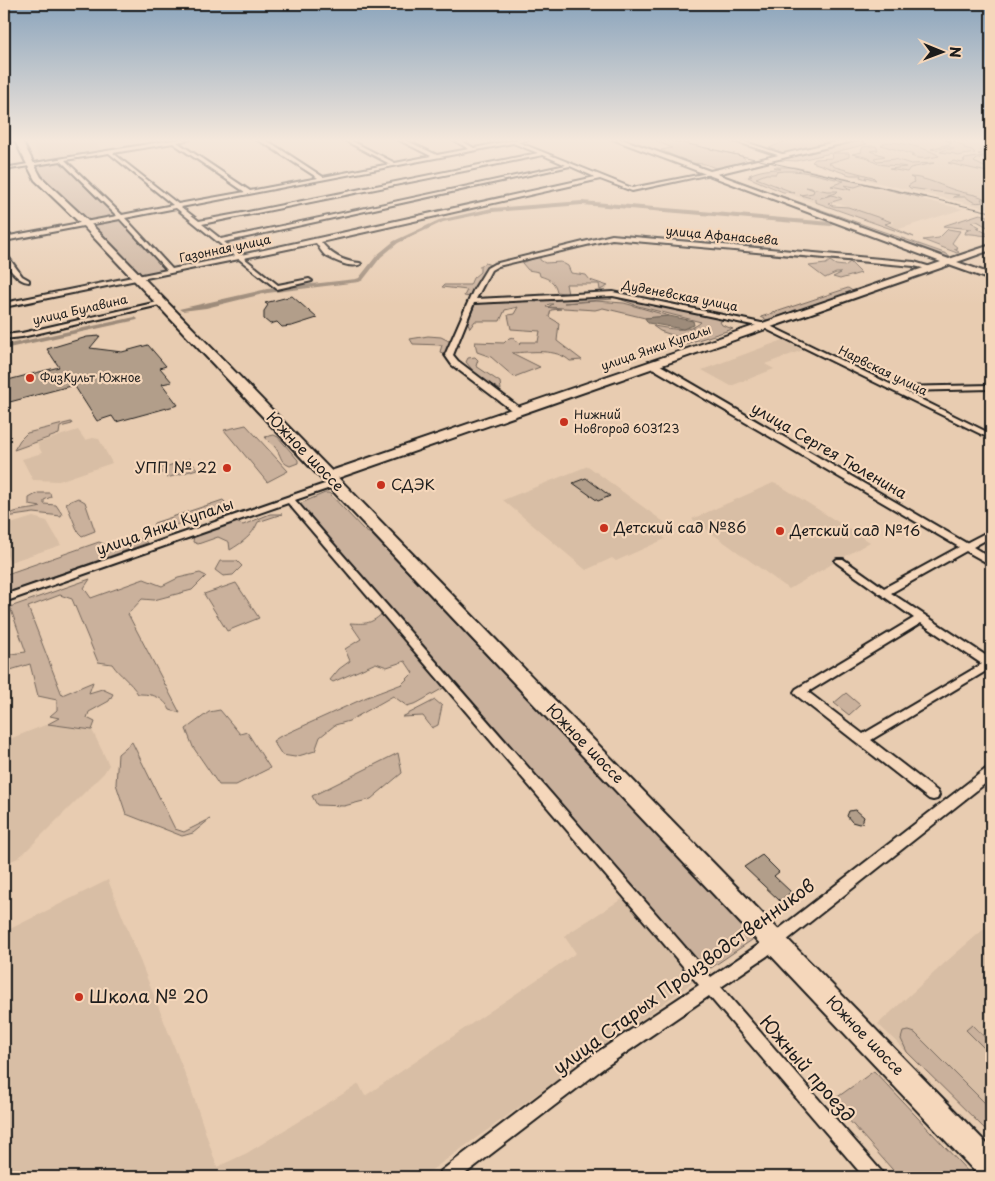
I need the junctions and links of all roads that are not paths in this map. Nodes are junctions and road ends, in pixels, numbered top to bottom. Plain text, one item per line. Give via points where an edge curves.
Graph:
1 (53, 194) edge
2 (97, 194) edge
3 (162, 194) edge
4 (244, 194) edge
5 (345, 194) edge
6 (436, 194) edge
7 (524, 194) edge
8 (774, 194) edge
9 (177, 206) junction
10 (121, 217) junction
11 (196, 222) junction
12 (85, 223) junction
13 (4, 239) edge
14 (220, 241) junction
15 (317, 241) junction
16 (991, 247) edge
17 (4, 255) edge
18 (240, 258) junction
19 (954, 260) junction
20 (7, 264) edge
21 (358, 264) dead end
22 (980, 266) junction
23 (932, 268) junction
24 (970, 269) junction
25 (991, 270) edge
26 (171, 271) junction
27 (991, 277) edge
28 (138, 278) junction
29 (27, 281) dead end
30 (309, 281) dead end
31 (471, 301) junction
32 (162, 303) junction
33 (4, 305) edge
34 (764, 325) junction
35 (4, 337) edge
36 (652, 364) junction
37 (991, 388) edge
38 (896, 389) junction
39 (517, 410) junction
40 (991, 437) edge
41 (333, 480) junction
42 (289, 499) junction
43 (991, 533) edge
44 (966, 547) junction
45 (840, 561) dead end
46 (991, 562) edge
47 (884, 593) junction
48 (4, 599) edge
49 (922, 618) junction
50 (991, 664) edge
51 (862, 740) junction
52 (991, 772) edge
53 (933, 795) dead end
54 (774, 941) junction
55 (708, 986) junction
56 (991, 1168) edge
57 (447, 1177) edge
58 (875, 1177) edge

1 - 12 main road, Южное шоссе
2 - 10 street
3 - 9 street
4 - 9 street
5 - 11 street
6 - 14 street
7 - 15 street, Газонная улица
8 - 19 main road
9 - 10 street
9 - 11 street
10 - 12 street
10 - 26 street
11 - 14 street
12 - 13 street
12 - 28 main road, Южное шоссе
14 - 18 street
15 - 18 street, Газонная улица
15 - 21 street via 327,254 336,255 351,265
16 - 19 main road, улица Янки Купалы
17 - 20 street
18 - 26 street, Газонная улица
18 - 30 street via 277,286
19 - 22 main road
19 - 23 main road, улица Янки Купалы
19 - 24 main road
20 - 29 street
22 - 24 main road via 971,266
22 - 25 main road
23 - 31 street, улица Афанасьева via 607,237 491,266
23 - 34 main road, улица Янки Купалы
24 - 27 main road
26 - 28 street, Газонная улица
28 - 32 main road, Южное шоссе
28 - 33 street, Газонная улица
31 - 34 street, Дуденевская улица via 613,294
31 - 39 street, улица Афанасьева via 450,350 450,358
32 - 35 street, улица Булавина
32 - 41 main road, Южное шоссе
34 - 36 main road, улица Янки Купалы
34 - 38 street, Нарвская улица
36 - 39 main road, улица Янки Купалы
36 - 44 street, улица Сергея Тюленина
37 - 38 street
38 - 40 street, Нарвская улица
39 - 41 main road, улица Янки Купалы
41 - 42 street, улица Янки Купалы
41 - 54 main road, Южное шоссе
42 - 48 street, улица Янки Купалы
42 - 55 street, Южный проезд
43 - 44 street
44 - 46 street, улица Сергея Тюленина
44 - 47 street
45 - 47 street
47 - 49 street
49 - 50 street
49 - 51 street via 800,692
50 - 51 street
51 - 53 street
52 - 54 street, улица Старых Производственников
54 - 55 street, улица Старых Производственников
54 - 56 main road, Южное шоссе
55 - 57 street, улица Старых Производственников via 599,1061
55 - 58 street, Южный проезд

